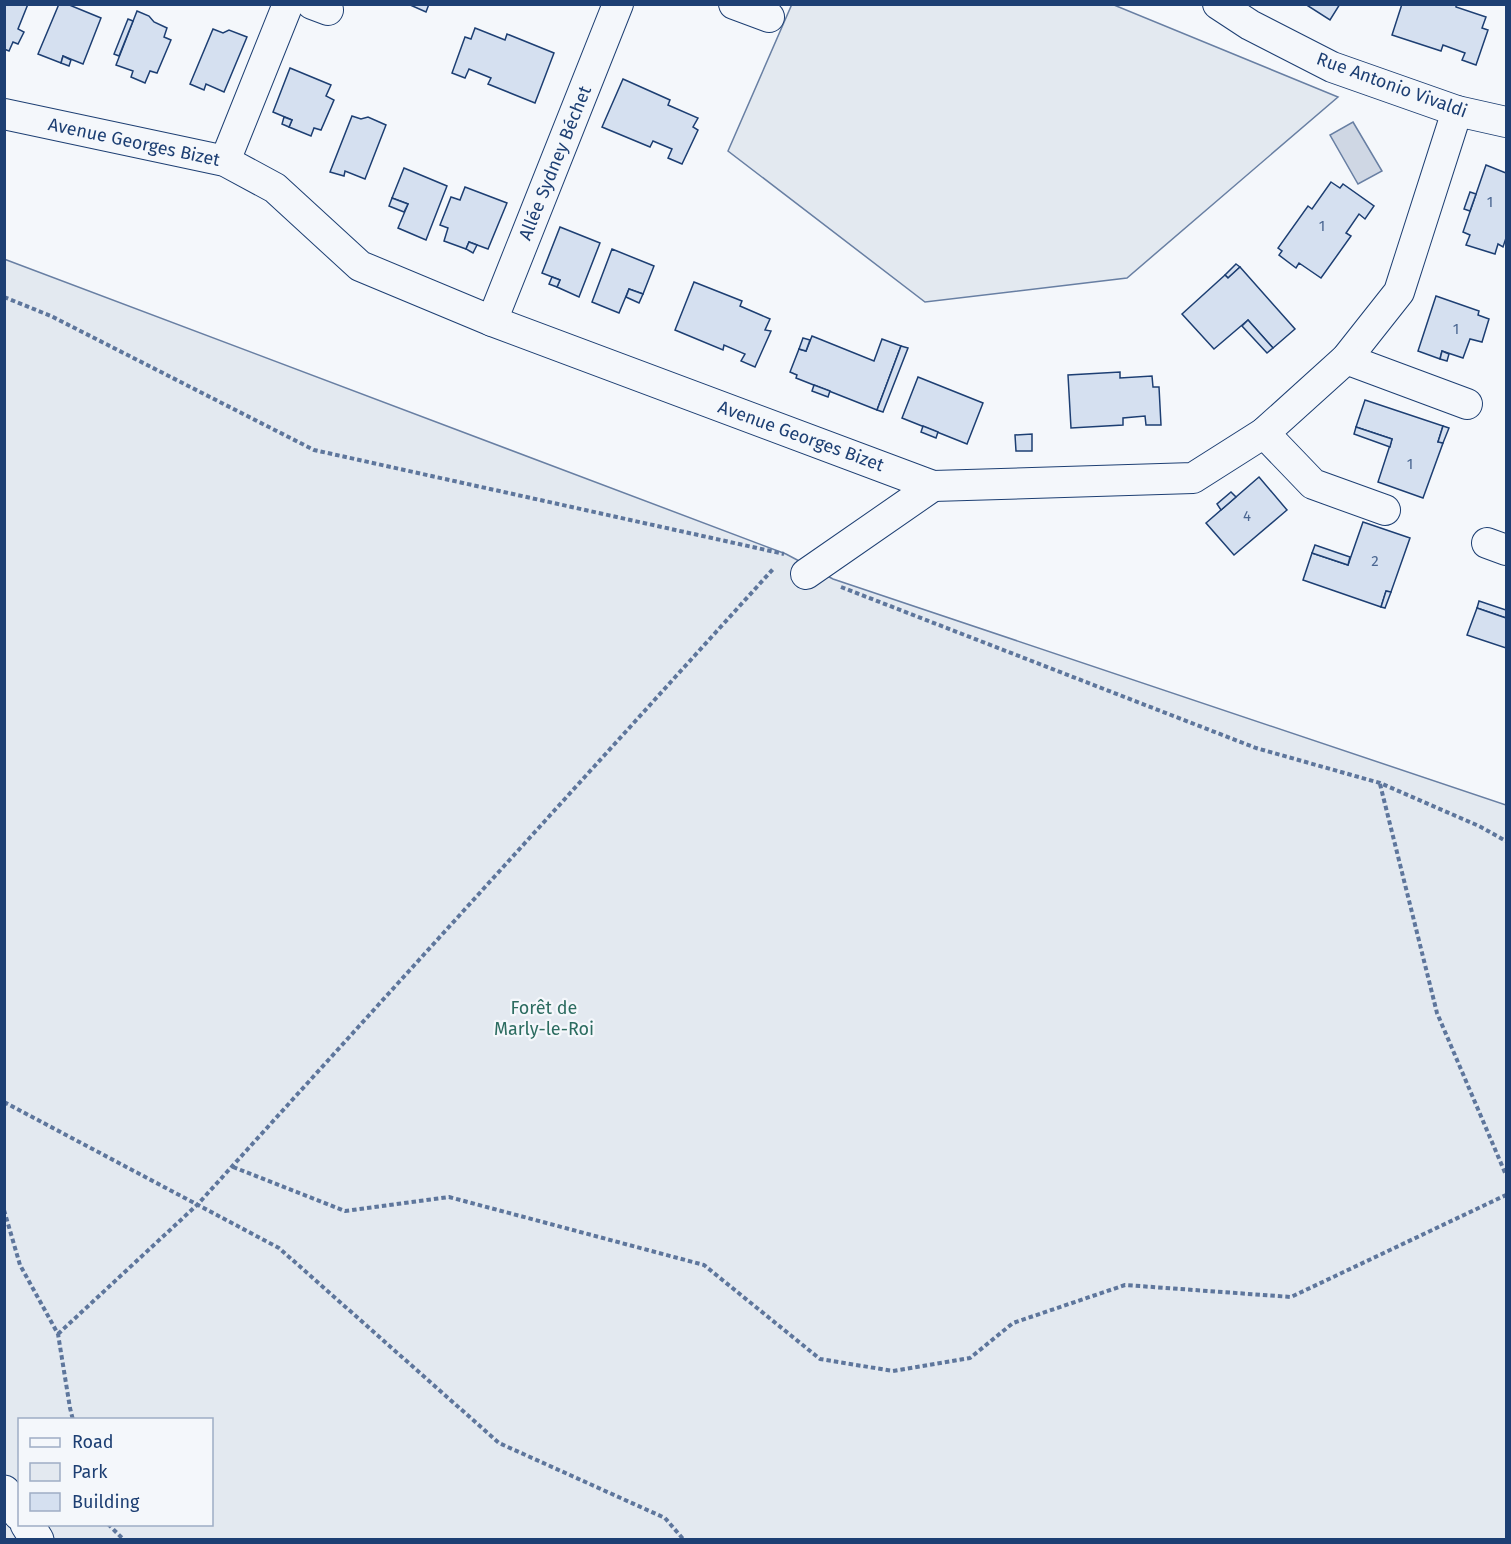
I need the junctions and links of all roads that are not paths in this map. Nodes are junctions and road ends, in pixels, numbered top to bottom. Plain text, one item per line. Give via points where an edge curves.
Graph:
1 (288, 4) edge
2 (618, 4) edge
3 (734, 4) edge
4 (1218, 4) edge
5 (769, 17) dead end
6 (1457, 111) junction
7 (4, 114) edge
8 (1506, 122) edge
9 (225, 161) junction
10 (492, 321) junction
11 (1346, 359) junction
12 (1467, 404) dead end
13 (1264, 433) junction
14 (933, 486) junction
15 (1385, 510) dead end
16 (806, 574) road end
17 (4, 1492) edge
18 (18, 1511) edge
19 (28, 1526) edge
20 (37, 1539) edge

1 - 9 street
2 - 10 street, Allée Sydney Béchet
3 - 5 street
4 - 6 street, Rue Antonio Vivaldi via 1332,67
6 - 8 street, Rue Antonio Vivaldi
6 - 11 street, Avenue Georges Bizet via 1399,292
7 - 9 street, Avenue Georges Bizet
9 - 10 street, Avenue Georges Bizet via 275,188 360,266
10 - 14 street, Avenue Georges Bizet
11 - 12 street
11 - 13 street, Avenue Georges Bizet
13 - 14 street, Avenue Georges Bizet via 1192,478
13 - 15 street via 1313,484
14 - 16 street
17 - 18 highway
19 - 20 highway

